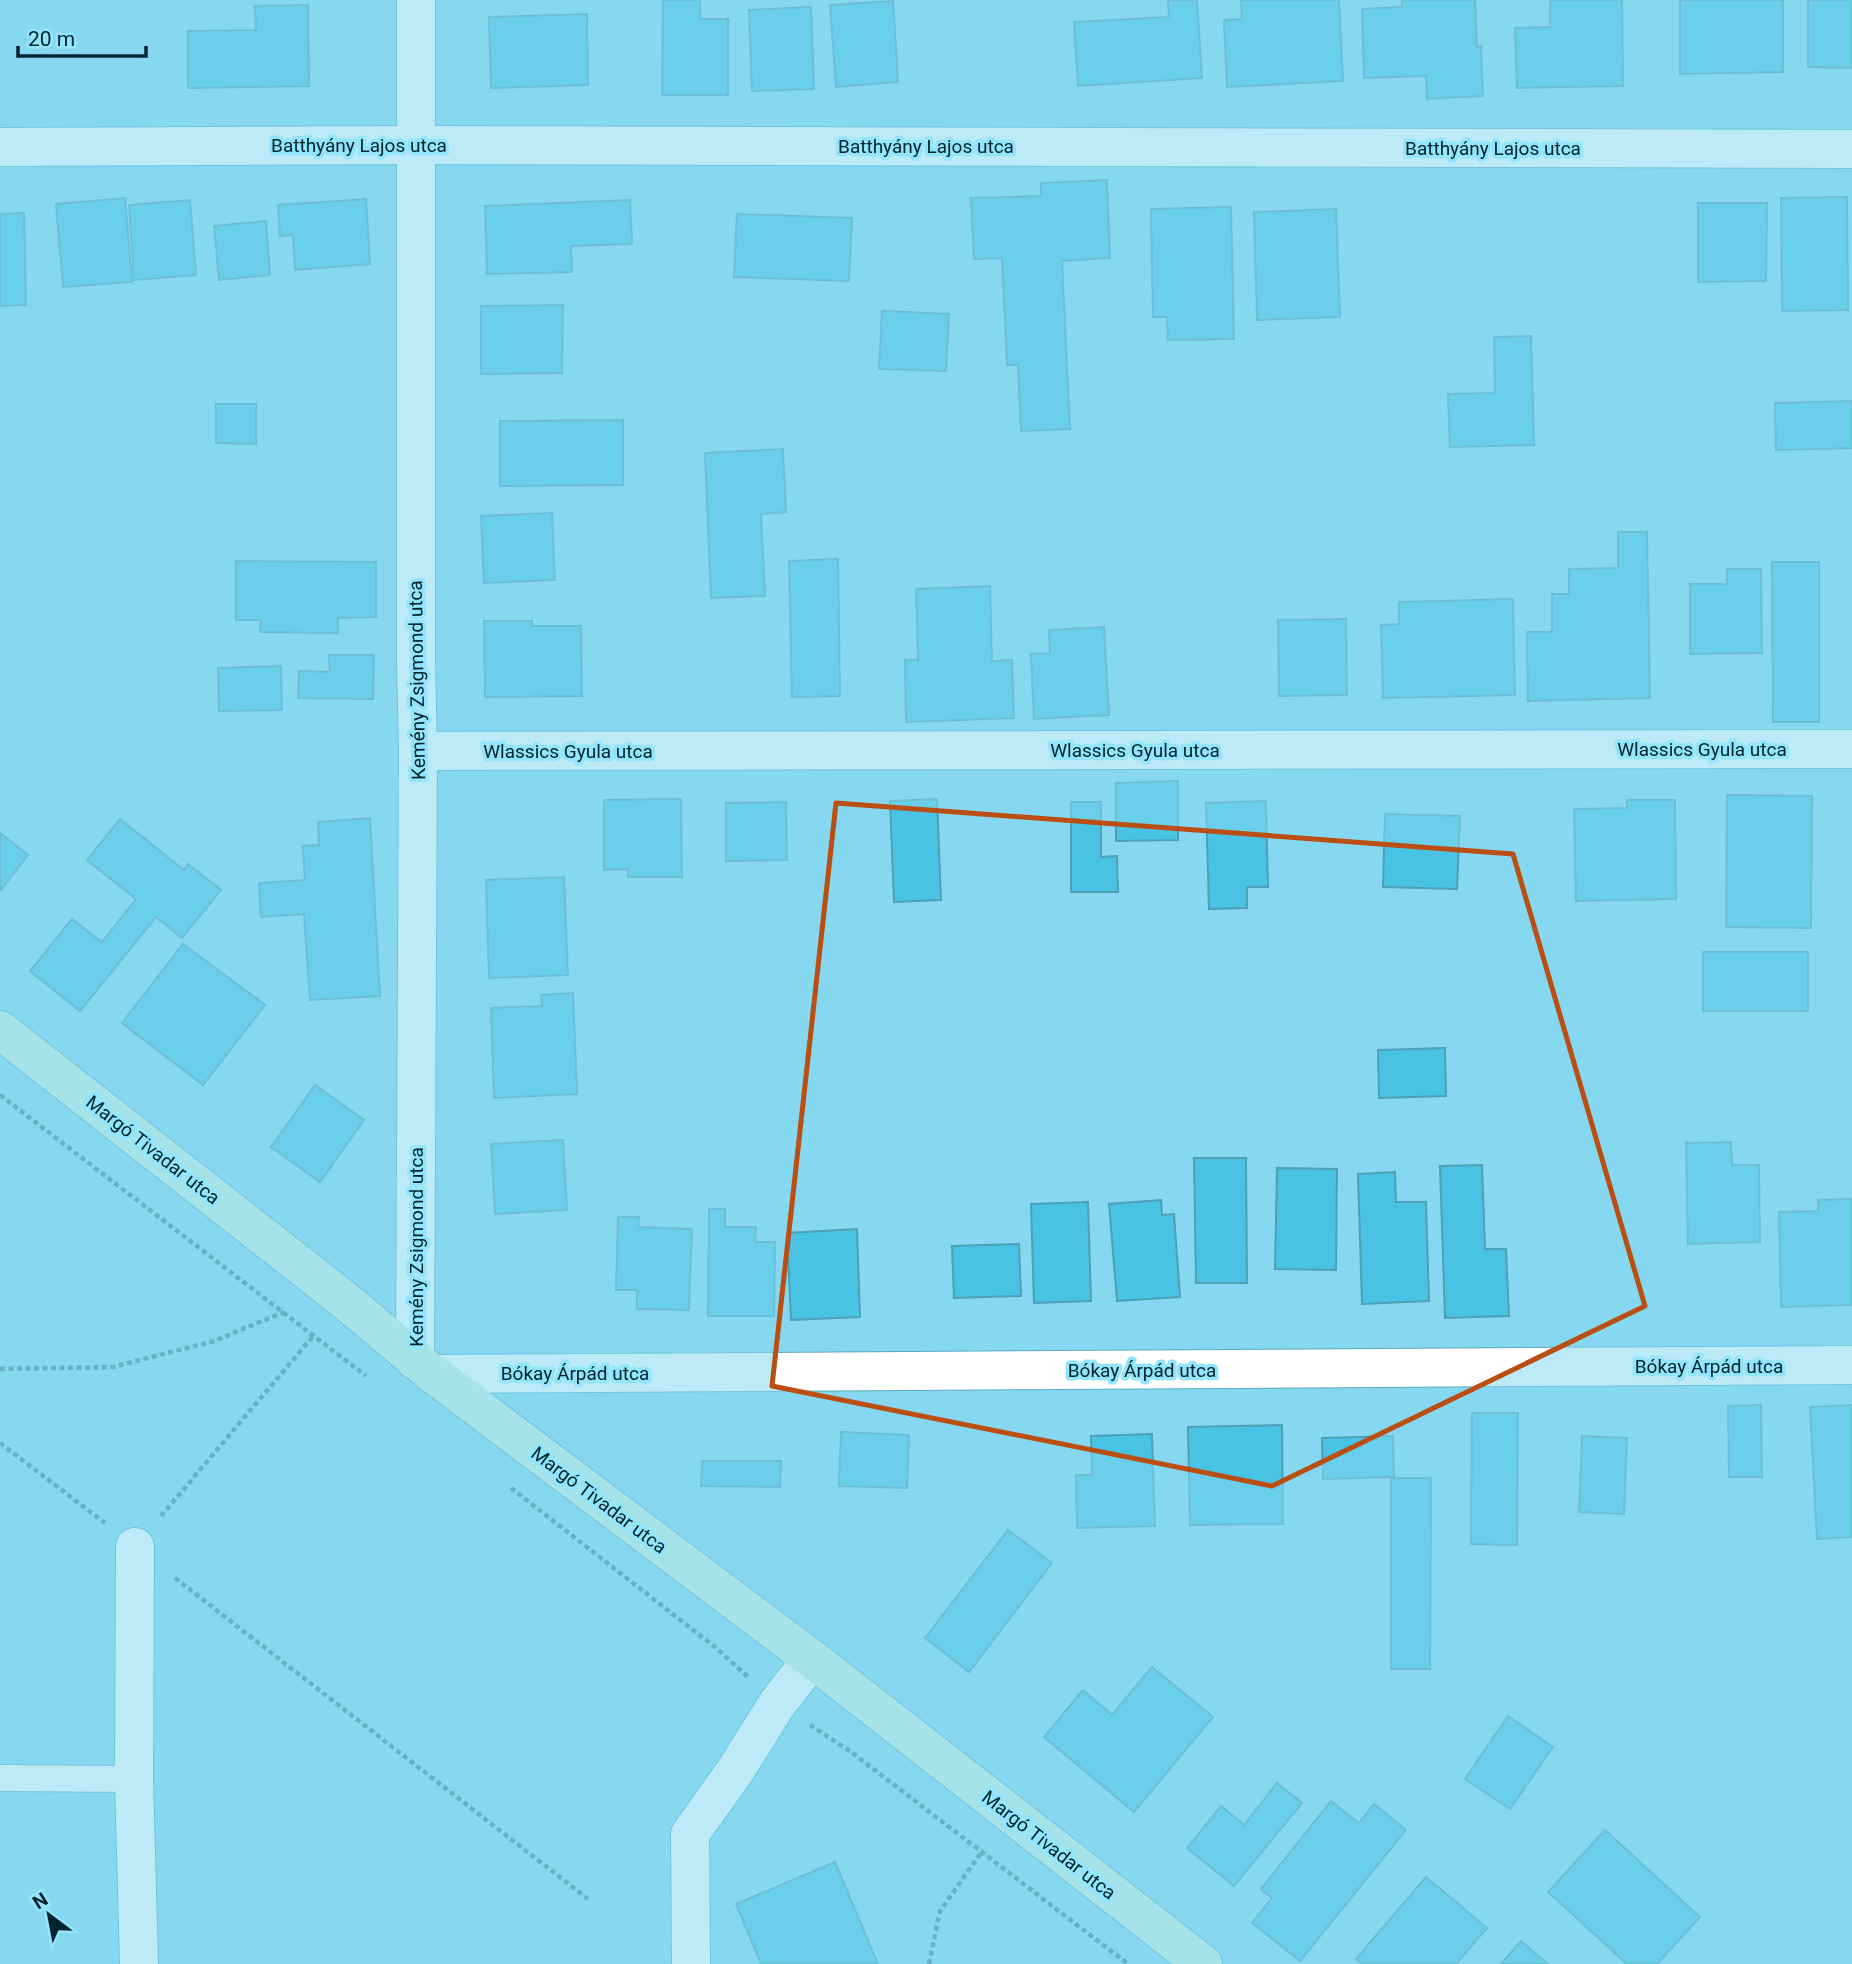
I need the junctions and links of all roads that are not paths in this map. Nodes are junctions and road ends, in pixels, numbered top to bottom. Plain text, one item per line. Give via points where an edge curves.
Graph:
1 (416, 0) edge
2 (418, 145) junction
3 (0, 147) edge
4 (1852, 149) edge
5 (1852, 749) edge
6 (418, 751) junction
7 (0, 1030) edge
8 (1852, 1365) edge
9 (424, 1367) junction
10 (135, 1547) road end
11 (811, 1659) junction
12 (0, 1778) edge
13 (134, 1779) junction
14 (139, 1964) edge
15 (691, 1964) edge
16 (1203, 1964) edge

1 - 2 street, Kemény Zsigmond utca
2 - 3 street, Batthyány Lajos utca
2 - 4 street, Batthyány Lajos utca
2 - 6 street, Kemény Zsigmond utca
5 - 6 street, Wlassics Gyula utca
6 - 9 street, Kemény Zsigmond utca
7 - 9 street, Margó Tivadar utca
8 - 9 street, Bókay Árpád utca
9 - 11 street, Margó Tivadar utca
10 - 13 street
11 - 15 street via 690,1834
11 - 16 street, Margó Tivadar utca
12 - 13 lane
13 - 14 street

